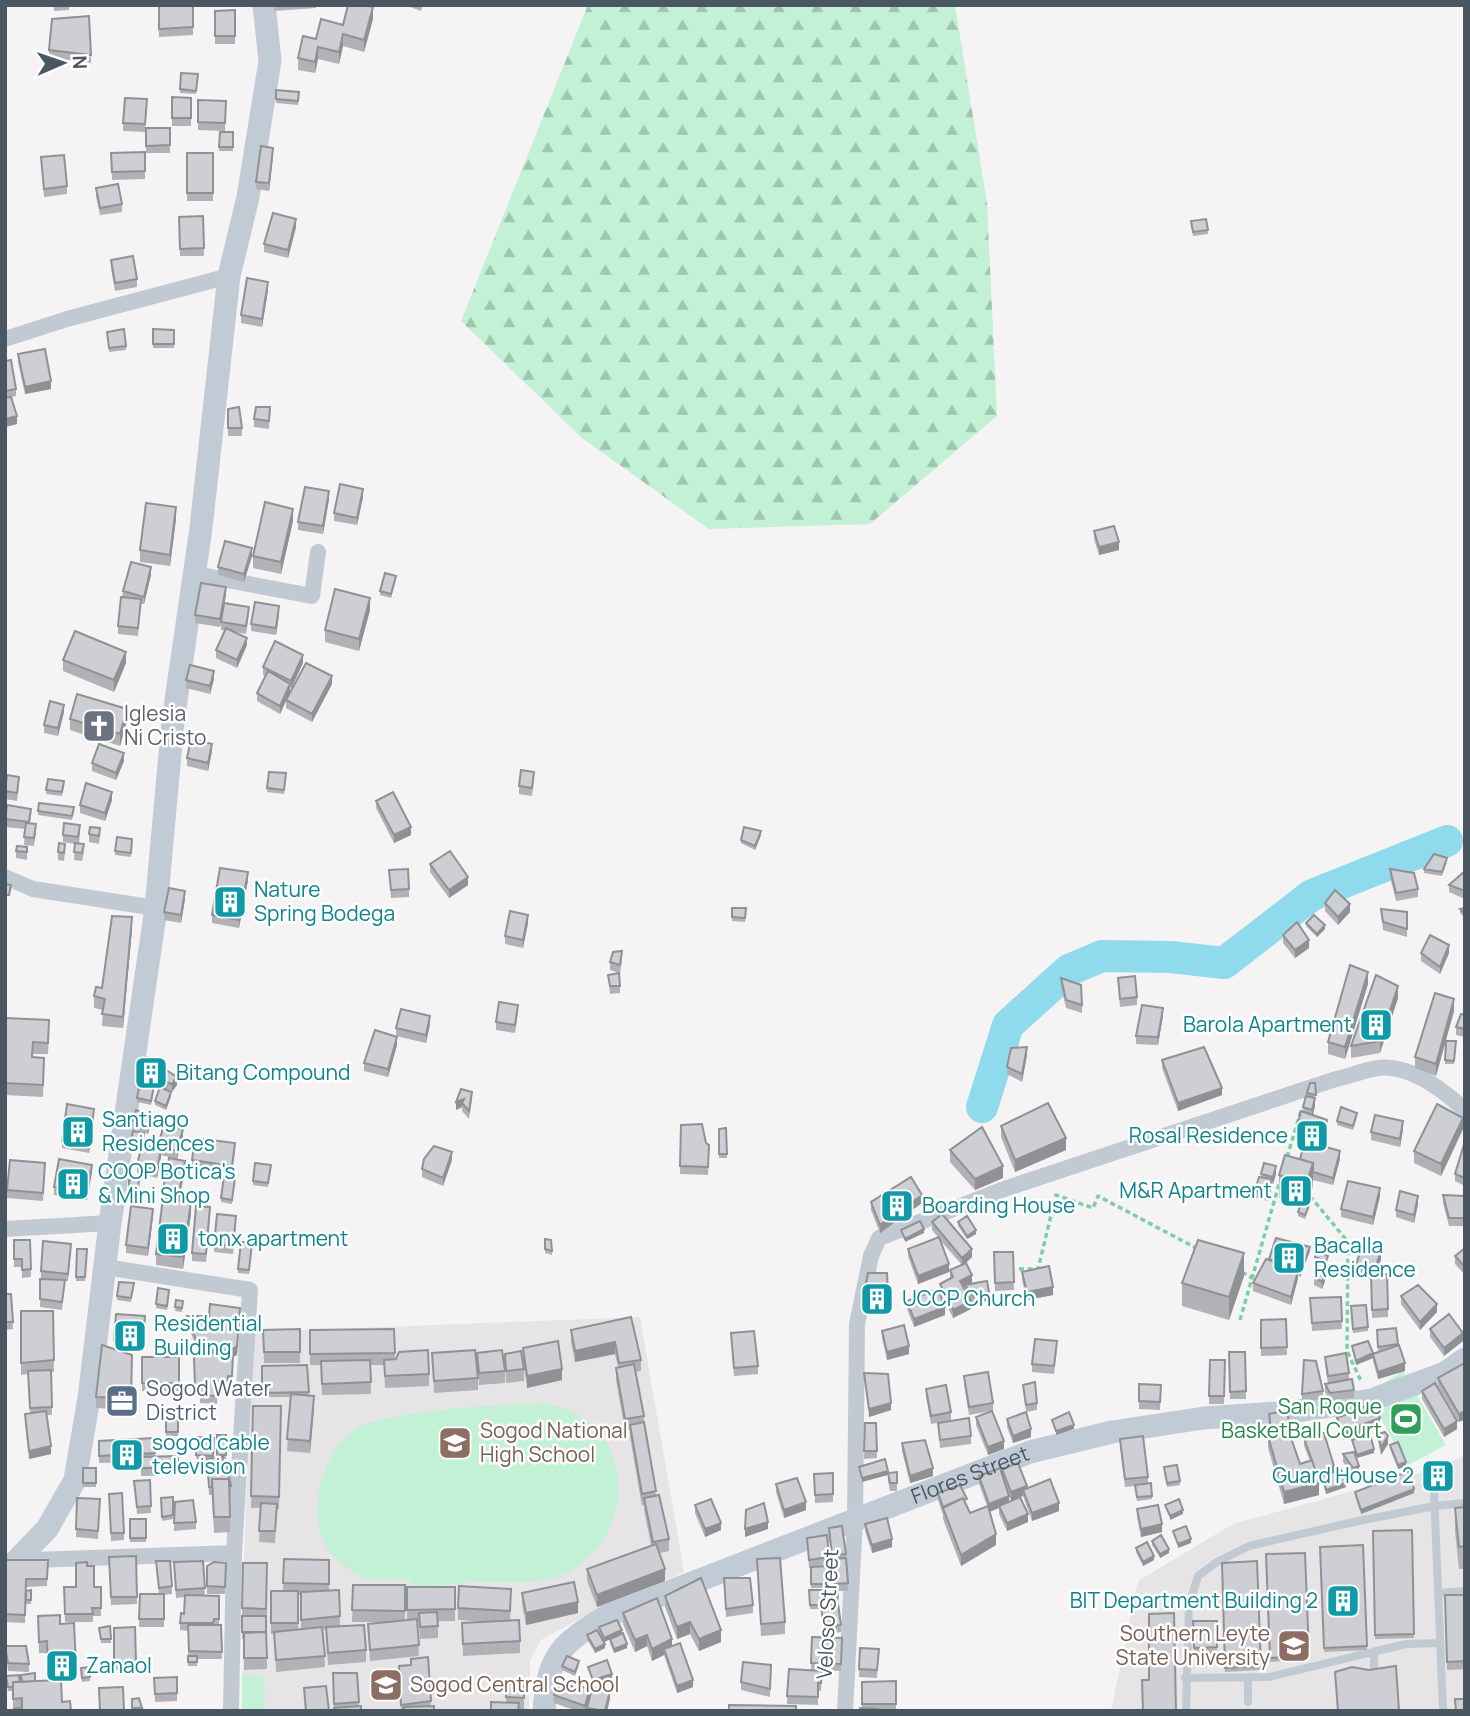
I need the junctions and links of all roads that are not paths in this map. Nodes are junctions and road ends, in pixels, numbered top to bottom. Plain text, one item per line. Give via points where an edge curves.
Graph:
1 (264, 5) edge
2 (229, 276) junction
3 (5, 339) edge
4 (318, 552) dead end
5 (195, 574) junction
6 (5, 877) edge
7 (156, 908) junction
8 (1465, 1110) edge
9 (110, 1223) junction
10 (5, 1229) edge
11 (105, 1267) junction
12 (1465, 1359) edge
13 (1433, 1469) edge
14 (1465, 1503) edge
15 (1435, 1506) junction
16 (855, 1520) junction
17 (234, 1553) junction
18 (11, 1560) edge
19 (1465, 1591) edge
20 (1438, 1593) junction
21 (1440, 1643) junction
22 (1374, 1652) junction
23 (1374, 1667) edge
24 (1248, 1677) junction
25 (1185, 1678) junction
26 (1248, 1702) dead end
27 (231, 1711) edge
28 (544, 1711) edge
29 (845, 1711) edge
30 (1186, 1711) edge
31 (1443, 1711) edge

1 - 2 street via 270,61 248,197
2 - 3 street
2 - 5 street
4 - 5 street via 312,596
5 - 7 street via 173,721
6 - 7 street via 33,889
7 - 9 street
8 - 16 street, Veloso Street via 1423,1079 1400,1069 1380,1068 1007,1188 878,1238 857,1324
9 - 10 street
9 - 11 street
11 - 17 street via 250,1290
11 - 18 street via 75,1480 47,1529
12 - 16 street, Flores Street via 1444,1373 1371,1400 1112,1432 1030,1452
13 - 15 lane
14 - 15 lane
15 - 20 lane
15 - 25 lane via 1249,1546 1217,1562 1198,1576 1189,1606
16 - 28 street, Flores Street via 607,1616 575,1635 554,1658
16 - 29 street, Veloso Street
17 - 18 street
17 - 27 street
19 - 20 lane
20 - 21 lane
21 - 22 lane via 1406,1644
21 - 31 lane
22 - 23 lane
22 - 24 lane via 1269,1677
24 - 25 lane
24 - 26 lane
25 - 30 lane

